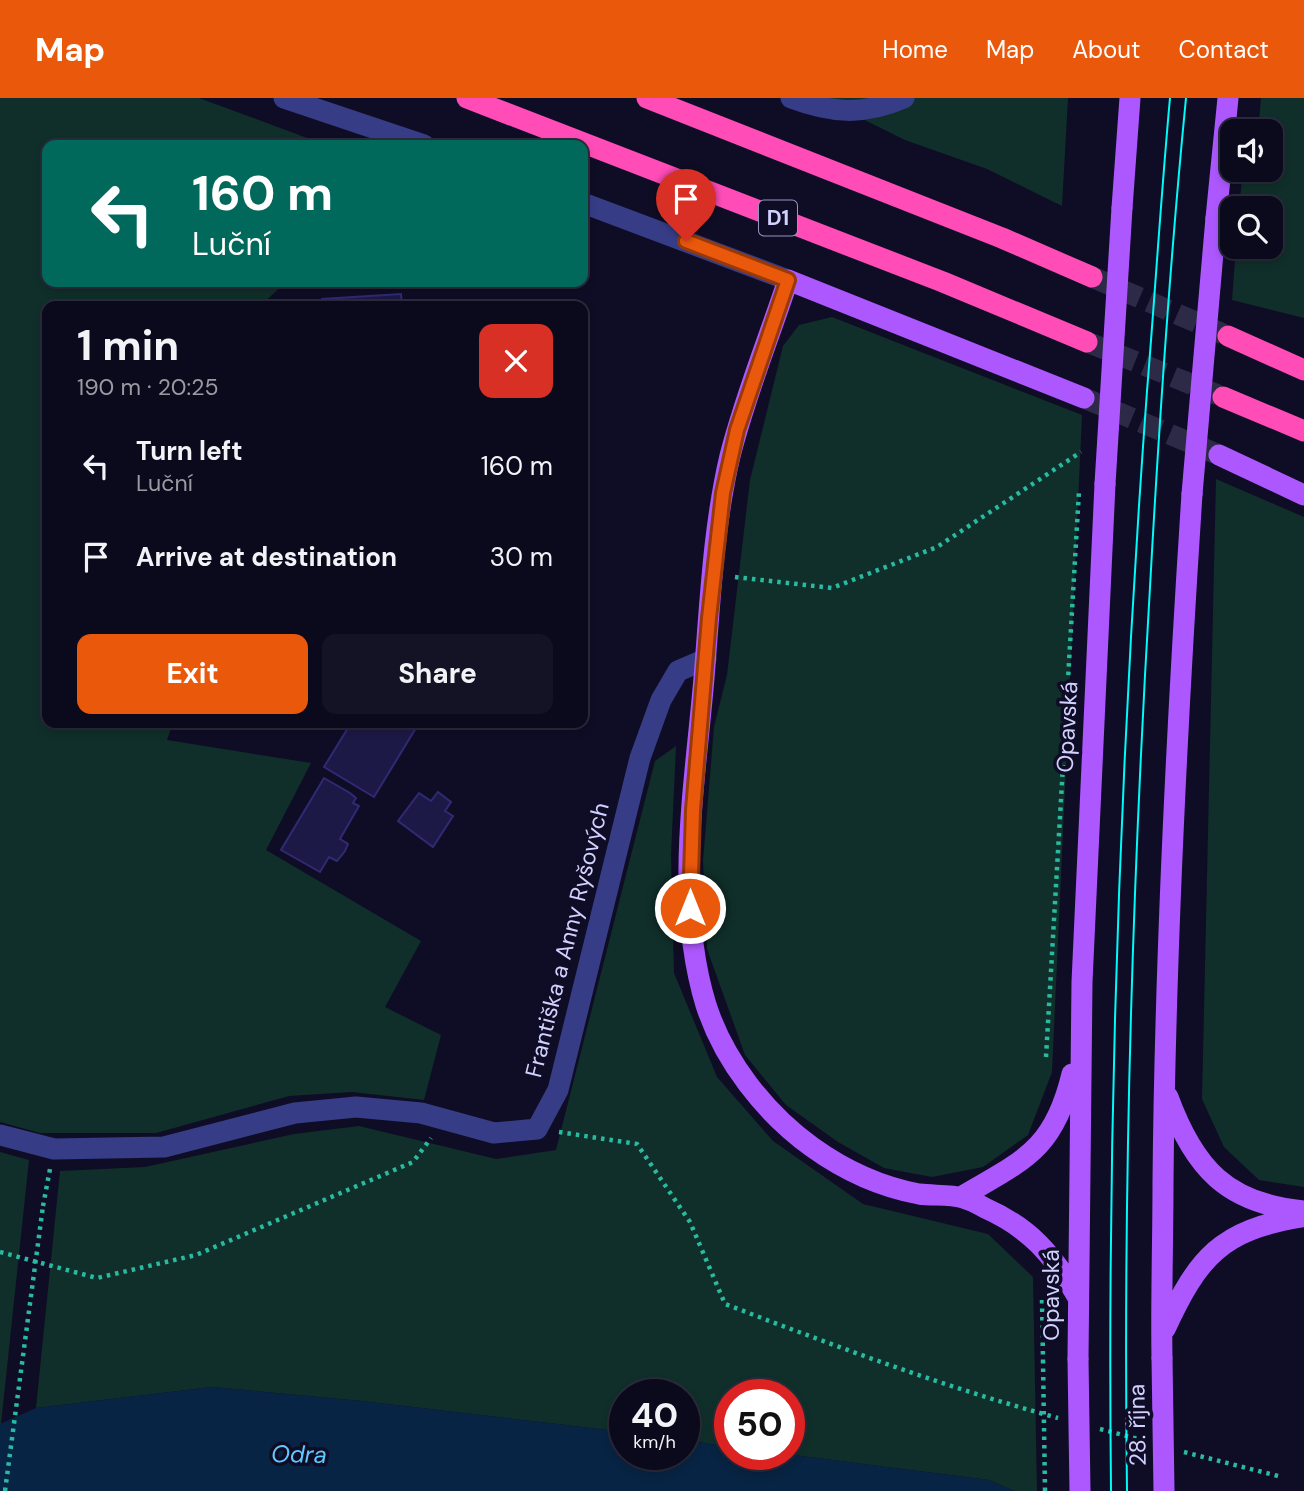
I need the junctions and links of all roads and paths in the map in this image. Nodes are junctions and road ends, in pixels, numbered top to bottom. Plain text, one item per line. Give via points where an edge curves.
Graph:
1 (284, 98) edge
2 (467, 98) edge
3 (646, 98) edge
4 (791, 98) edge
5 (904, 98) edge
6 (1130, 99) edge
7 (1227, 107) edge
8 (409, 140) edge
9 (576, 140) edge
10 (588, 145) edge
11 (588, 205) edge
12 (1092, 277) tunnel mouth
13 (788, 280) junction
14 (1228, 336) tunnel mouth
15 (1087, 342) tunnel mouth
16 (1304, 370) edge
17 (1223, 397) tunnel mouth
18 (1084, 398) tunnel mouth
19 (1304, 431) edge
20 (1219, 455) tunnel mouth
21 (1080, 466) dead end
22 (1079, 480) dead end
23 (1304, 495) edge
24 (713, 575) junction
25 (706, 659) junction
26 (1080, 1041) junction
27 (1046, 1056) dead end
28 (1164, 1086) junction
29 (445, 1120) junction
30 (537, 1129) junction
31 (0, 1135) edge
32 (54, 1149) junction
33 (961, 1197) junction
34 (1304, 1211) edge
35 (1304, 1216) edge
36 (0, 1252) edge
37 (1077, 1296) junction
38 (1042, 1300) dead end
39 (1162, 1348) junction
40 (1059, 1418) dead end
41 (1098, 1428) dead end
42 (1150, 1442) dead end
43 (1177, 1450) dead end
44 (1282, 1478) dead end
45 (5, 1491) edge
46 (1045, 1491) edge
47 (1080, 1491) edge
48 (1164, 1491) edge

1 - 8 street
2 - 9 highway, D1
3 - 12 highway
4 - 5 street via 820,109 847,111
6 - 26 main road, Opavská, bridge via 1105,484
7 - 28 main road, bridge via 1192,494 1178,711
10 - 15 highway, D1
11 - 13 street
13 - 18 main road
13 - 24 main road via 729,460
14 - 16 highway
17 - 19 highway
20 - 23 main road
21 - 24 path via 1081,452 937,547 832,588
22 - 27 path
24 - 25 main road
25 - 30 street, Františka a Anny Ryšových via 678,671 661,700 644,746 558,1090
25 - 33 main road via 690,908 697,967 716,1030 768,1108 827,1157 889,1186
26 - 33 main road via 1051,1132 1020,1164
26 - 37 main road, Opavská
28 - 34 main road via 1192,1151 1217,1178 1264,1205
28 - 39 main road
29 - 30 street via 494,1133
29 - 32 street via 356,1107 295,1113 163,1147
29 - 36 path via 413,1163 195,1255 97,1278
30 - 40 path via 637,1144 691,1222 725,1304 870,1359
31 - 32 street
32 - 45 path, bridge
33 - 37 main road via 1018,1226 1042,1245
35 - 39 main road via 1250,1229 1209,1256 1190,1280
37 - 47 main road, Opavská, bridge
38 - 46 path, bridge
39 - 48 main road, 28. října, bridge
41 - 42 path
43 - 44 path

